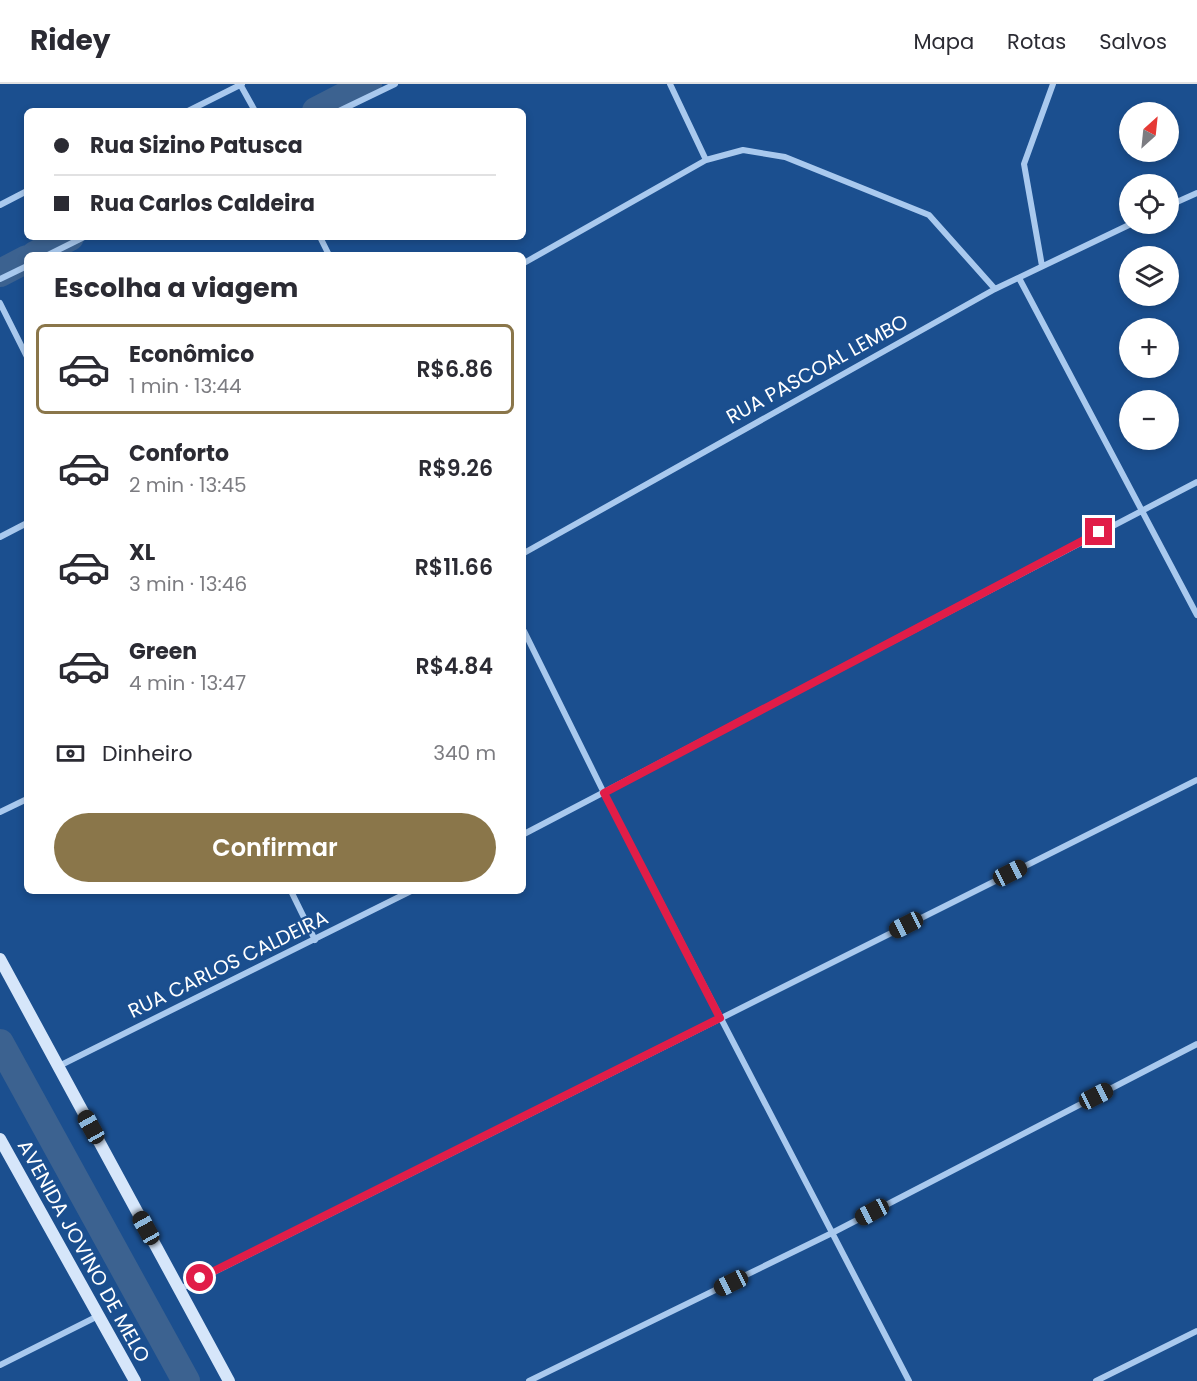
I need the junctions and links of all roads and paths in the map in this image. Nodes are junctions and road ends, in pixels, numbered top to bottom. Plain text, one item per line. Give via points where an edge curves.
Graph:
1 (241, 84) edge
2 (395, 84) edge
3 (670, 84) edge
4 (1053, 84) edge
5 (194, 108) edge
6 (253, 108) edge
7 (345, 108) edge
8 (706, 160) junction
9 (24, 192) edge
10 (1197, 193) edge
11 (1179, 201) edge
12 (0, 204) edge
13 (1119, 230) edge
14 (78, 240) edge
15 (54, 252) edge
16 (526, 262) edge
17 (1042, 266) junction
18 (24, 267) edge
19 (1019, 278) junction
20 (0, 279) edge
21 (995, 289) junction
22 (0, 303) edge
23 (24, 351) edge
24 (1197, 482) edge
25 (1140, 510) junction
26 (24, 525) edge
27 (0, 537) edge
28 (526, 552) edge
29 (1197, 615) edge
30 (526, 635) edge
31 (1197, 780) edge
32 (604, 793) junction
33 (24, 800) edge
34 (0, 812) edge
35 (526, 833) edge
36 (292, 894) edge
37 (405, 894) edge
38 (315, 940) junction
39 (0, 958) edge
40 (720, 1018) junction
41 (1197, 1044) edge
42 (59, 1066) junction
43 (0, 1139) edge
44 (832, 1233) junction
45 (180, 1288) junction
46 (98, 1316) junction
47 (1197, 1331) edge
48 (0, 1365) edge
49 (135, 1381) edge
50 (230, 1381) edge
51 (529, 1381) edge
52 (909, 1381) edge
53 (1096, 1381) edge

1 - 5 street
1 - 6 street
2 - 7 street
3 - 8 street
4 - 17 street via 1024,164
8 - 16 street
8 - 21 street via 743,150 785,157 929,215
9 - 12 street
10 - 11 street
13 - 17 street, RUA PASCOAL LEMBO
14 - 15 street
17 - 19 street, RUA PASCOAL LEMBO
18 - 20 street
19 - 21 street, RUA PASCOAL LEMBO
19 - 25 street
21 - 28 street, RUA PASCOAL LEMBO
22 - 23 street
24 - 25 street
25 - 29 street
25 - 32 street
26 - 27 street
30 - 32 street
31 - 40 street
32 - 35 street
32 - 40 street
33 - 34 street
36 - 38 street
37 - 38 street, RUA CARLOS CALDEIRA
38 - 42 street, RUA CARLOS CALDEIRA
39 - 42 main road
40 - 44 street
40 - 45 street
41 - 44 street
42 - 45 main road
43 - 46 main road, AVENIDA JOVINO DE MELO
44 - 51 street
44 - 52 street
45 - 50 main road
46 - 48 street
46 - 49 main road, AVENIDA JOVINO DE MELO
47 - 53 street

